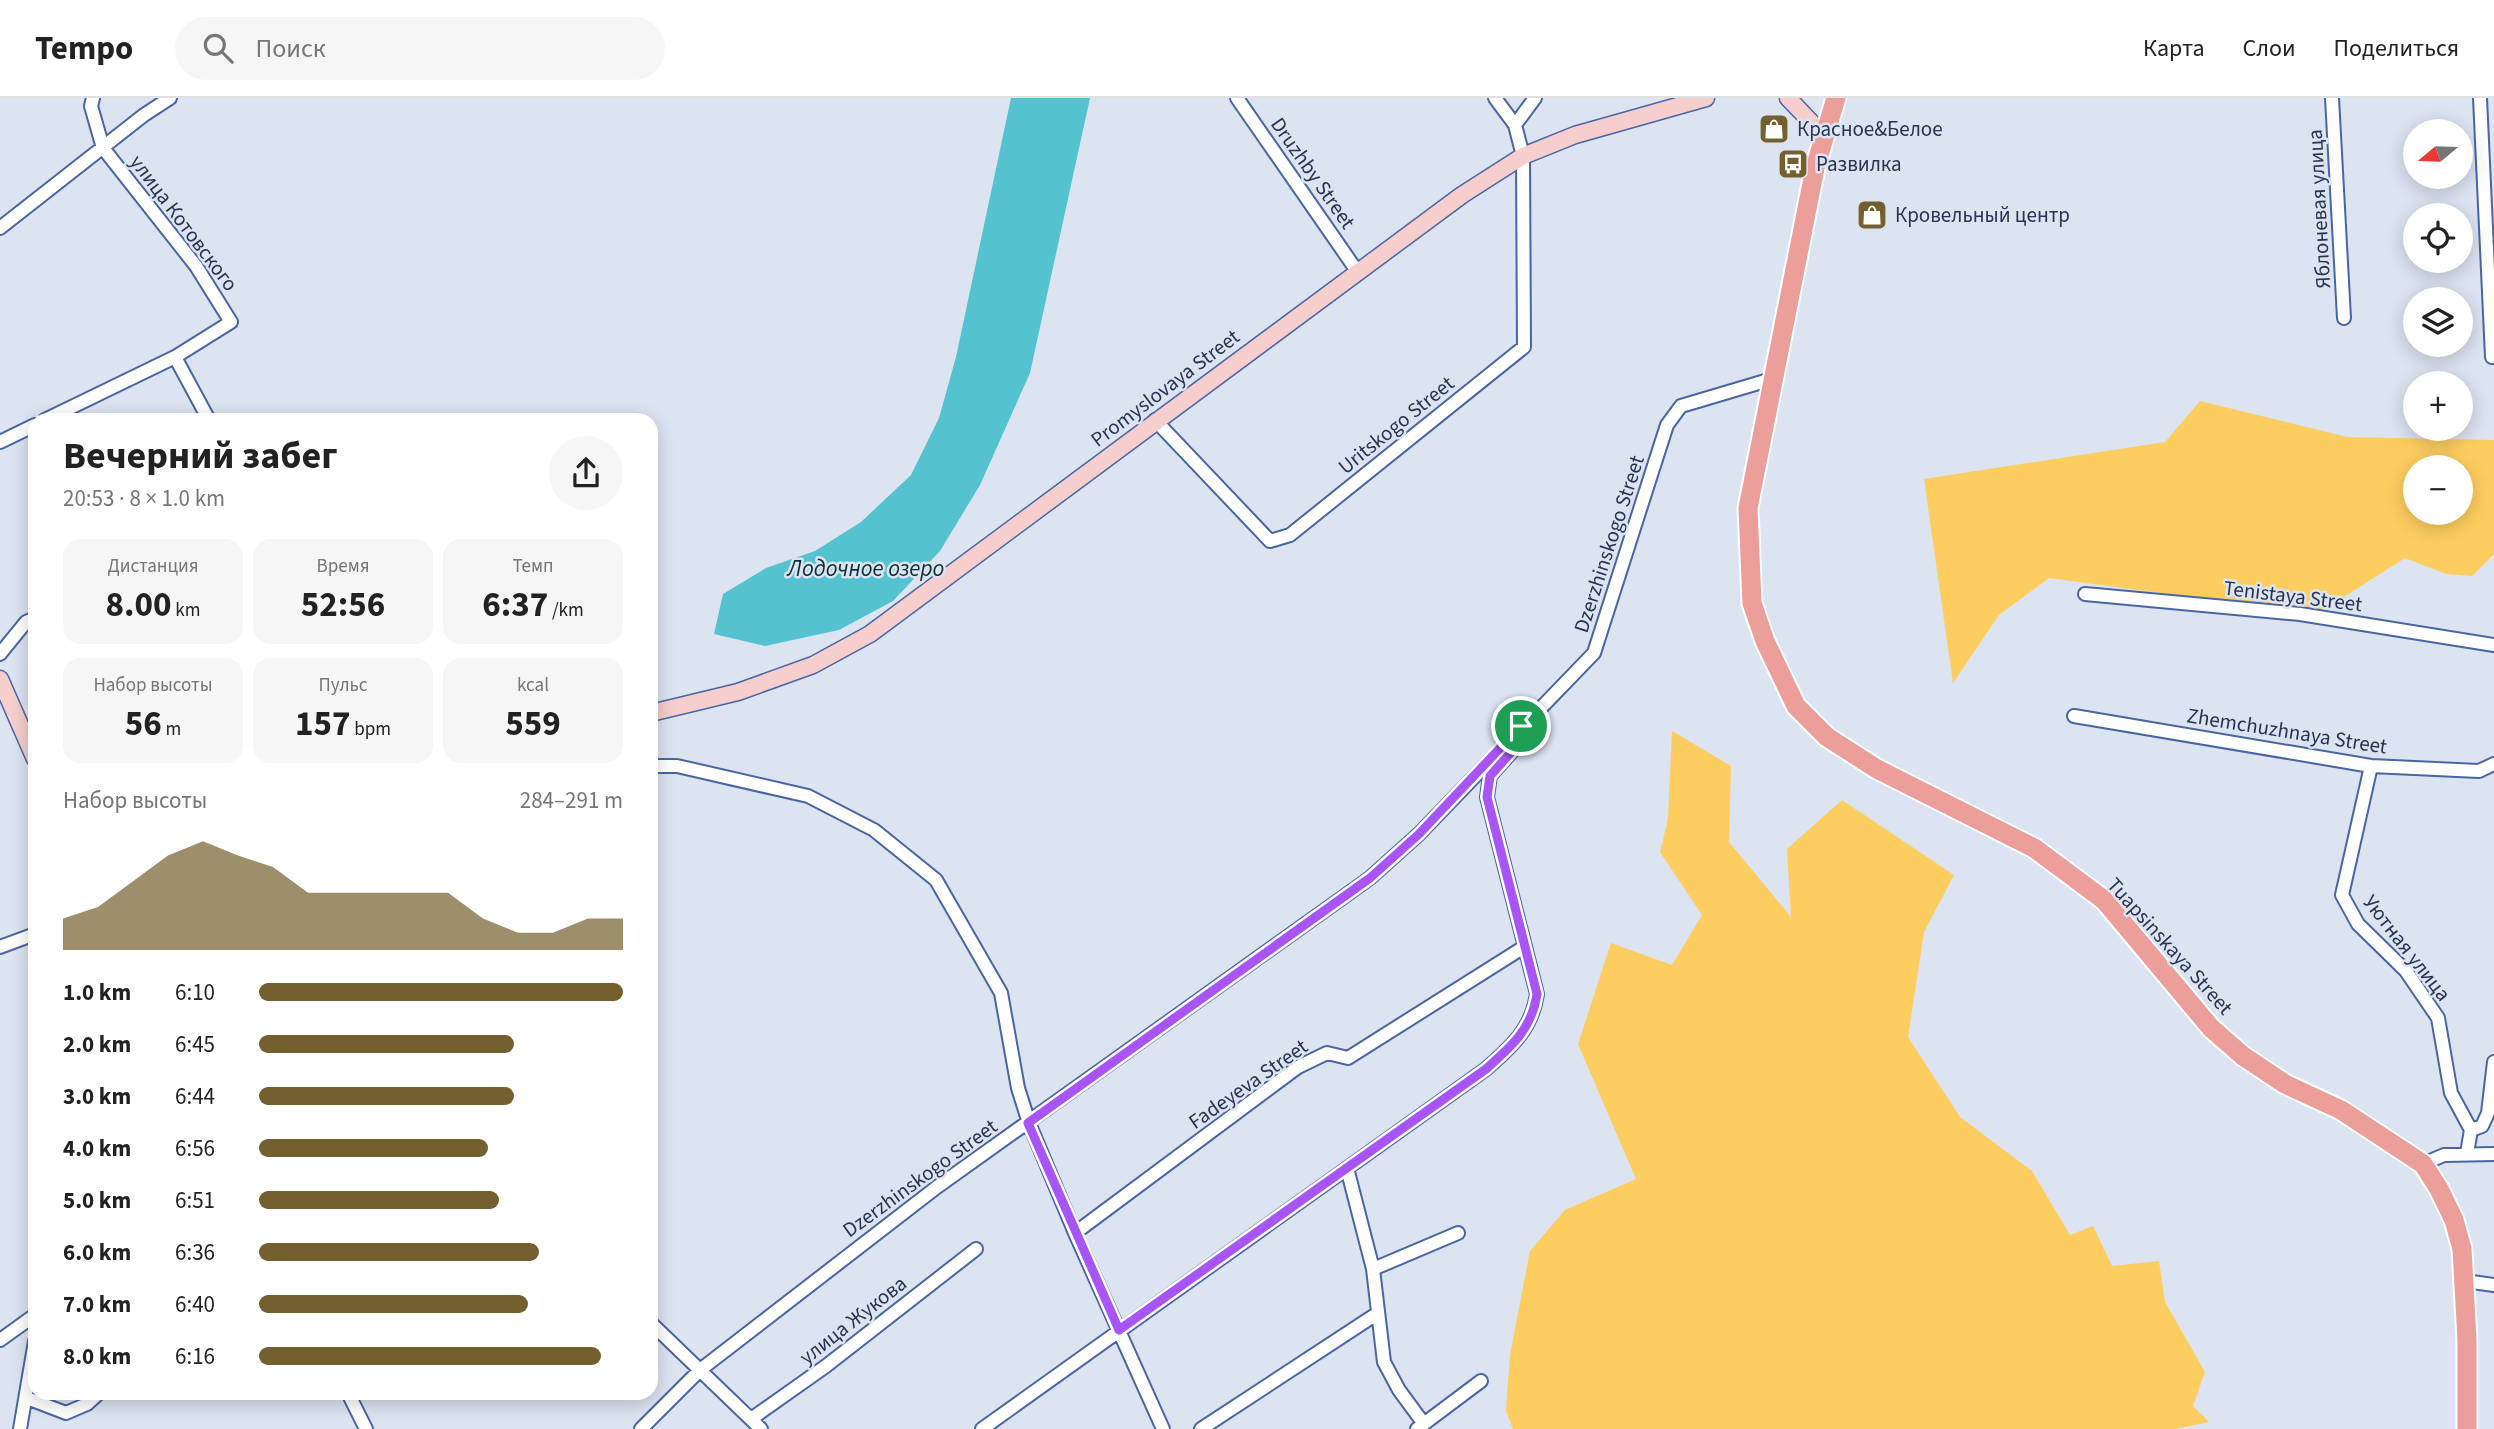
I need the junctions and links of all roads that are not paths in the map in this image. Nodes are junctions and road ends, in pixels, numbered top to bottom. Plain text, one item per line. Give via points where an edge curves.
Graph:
1 (93, 98) edge
2 (170, 98) edge
3 (1237, 98) edge
4 (1495, 98) edge
5 (1535, 98) edge
6 (1706, 98) edge
7 (1788, 98) edge
8 (1836, 98) edge
9 (2332, 98) edge
10 (2480, 98) edge
11 (1515, 125) junction
12 (1822, 143) junction
13 (103, 148) junction
14 (1523, 156) junction
15 (0, 229) edge
16 (1357, 271) junction
17 (2344, 318) dead end
18 (175, 357) junction
19 (2492, 357) dead end
20 (1772, 379) junction
21 (59, 413) edge
22 (205, 413) edge
23 (1155, 420) junction
24 (28, 428) edge
25 (0, 442) edge
26 (2085, 594) dead end
27 (28, 621) edge
28 (2494, 645) edge
29 (0, 654) edge
30 (0, 679) edge
31 (658, 711) edge
32 (2074, 716) dead end
33 (1521, 726) junction
34 (28, 743) edge
35 (2494, 764) edge
36 (658, 766) edge
37 (2371, 766) junction
38 (28, 937) edge
39 (0, 947) edge
40 (1524, 947) junction
41 (2494, 1062) edge
42 (1028, 1123) junction
43 (2471, 1130) junction
44 (2467, 1153) junction
45 (2494, 1154) edge
46 (2423, 1164) junction
47 (1347, 1168) junction
48 (1075, 1233) junction
49 (1458, 1233) dead end
50 (976, 1249) dead end
51 (1373, 1269) junction
52 (2465, 1282) junction
53 (2494, 1285) edge
54 (1378, 1313) junction
55 (28, 1321) edge
56 (658, 1330) edge
57 (1119, 1330) junction
58 (0, 1340) edge
59 (700, 1370) junction
60 (1481, 1381) dead end
61 (28, 1391) edge
62 (27, 1398) joint
63 (32, 1400) edge
64 (91, 1400) edge
65 (352, 1400) edge
66 (751, 1419) junction
67 (1420, 1426) edge
68 (20, 1429) edge
69 (366, 1429) edge
70 (641, 1429) edge
71 (761, 1429) edge
72 (982, 1429) edge
73 (1163, 1429) edge
74 (1201, 1429) edge
75 (2467, 1429) edge

1 - 13 street via 91,106
2 - 13 street
3 - 16 street, Druzhby Street
4 - 11 street
5 - 11 street
6 - 14 main road, Promyslovaya Street via 1575,135
7 - 12 main road via 1811,122
8 - 12 main road, Tuapsinskaya Street
9 - 17 street, Яблоневая улица
10 - 19 street
11 - 14 street
12 - 20 main road, Tuapsinskaya Street
13 - 15 street
13 - 18 street, улица Котовского via 197,266 231,322
14 - 16 main road, Promyslovaya Street
14 - 23 street, Uritskogo Street via 1524,348 1290,535 1270,541
16 - 23 main road, Promyslovaya Street
18 - 21 street
18 - 22 street
20 - 33 street, Dzerzhinskogo Street via 1681,406 1667,425 1594,653
20 - 46 main road, Tuapsinskaya Street via 1748,508 1752,603 1796,706 1826,737 1877,769 2034,848 2104,900 2211,1028 2243,1056 2285,1084 2352,1117
23 - 31 main road, Promyslovaya Street via 870,634 813,665 738,692
24 - 25 street
26 - 28 street, Tenistaya Street via 2300,614
27 - 29 street
30 - 34 main road
32 - 37 street, Zhemchuzhnaya Street
33 - 40 street via 1522,740 1490,776 1487,797
33 - 42 street, Dzerzhinskogo Street via 1419,834 1370,878
35 - 37 street, Zhemchuzhnaya Street via 2479,771
36 - 42 street via 677,766 808,796 874,831 936,880 1001,993
37 - 43 street, Уютная улица via 2342,895 2358,924 2406,971 2438,1018 2451,1093
38 - 39 street
40 - 47 street via 1537,994 1534,1013 1520,1038 1486,1069
40 - 48 street, Fadeyeva Street via 1348,1058 1327,1053 1298,1068
41 - 43 street via 2488,1113 2482,1126
42 - 48 street
42 - 59 street, Dzerzhinskogo Street via 937,1187
43 - 44 street
44 - 45 street
44 - 46 street via 2444,1155
46 - 52 main road, Tuapsinskaya Street via 2454,1220
47 - 51 street
47 - 57 street
48 - 57 street
49 - 51 street
50 - 66 street, улица Жукова
51 - 54 street
52 - 53 street
52 - 75 main road, Tuapsinskaya Street
54 - 67 street via 1384,1362
54 - 74 street
55 - 58 street
56 - 59 street
57 - 72 street
57 - 73 street
59 - 66 street
59 - 70 street, Dzerzhinskogo Street
60 - 67 street
61 - 62 street
62 - 68 street
63 - 64 street via 66,1413
65 - 69 street
66 - 71 street

